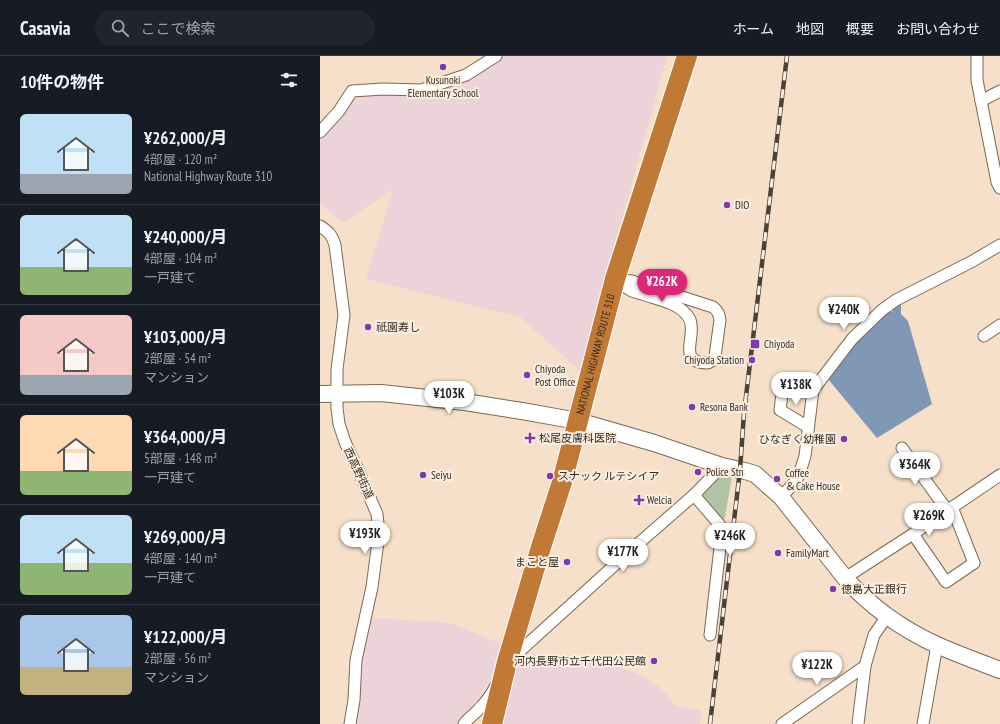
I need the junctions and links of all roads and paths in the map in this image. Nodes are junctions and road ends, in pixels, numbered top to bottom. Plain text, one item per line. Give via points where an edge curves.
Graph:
1 (496, 56) edge
2 (687, 56) edge
3 (977, 56) edge
4 (1000, 91) edge
5 (981, 101) junction
6 (320, 132) edge
7 (999, 184) edge
8 (320, 226) edge
9 (1000, 244) edge
10 (615, 279) junction
11 (1000, 325) edge
12 (984, 336) dead end
13 (813, 390) junction
14 (320, 394) edge
15 (337, 394) junction
16 (578, 420) junction
17 (808, 427) junction
18 (902, 448) dead end
19 (722, 466) junction
20 (1000, 475) edge
21 (694, 495) junction
22 (780, 497) junction
23 (950, 509) junction
24 (913, 534) junction
25 (845, 578) junction
26 (887, 616) junction
27 (710, 635) dead end
28 (937, 645) junction
29 (507, 662) junction
30 (865, 666) junction
31 (1000, 670) edge
32 (797, 719) edge
33 (350, 724) edge
34 (464, 724) edge
35 (492, 724) edge
36 (782, 724) edge
37 (858, 724) edge
38 (923, 724) edge

1 - 6 street via 466,75 421,90 352,91 340,111
2 - 10 highway, NATIONAL HIGHWAY ROUTE 310
3 - 5 street via 977,80
4 - 5 street
5 - 7 street
8 - 15 street, 西高野街道 via 333,237 344,315 337,369
9 - 13 street via 882,310 852,339
10 - 10 street via 632,281 717,310 720,320 713,360 707,363 699,362 690,355 692,325 681,309 630,290
10 - 16 highway, NATIONAL HIGHWAY ROUTE 310
11 - 12 street
13 - 17 street
13 - 17 street via 783,386 780,410
14 - 15 street
15 - 16 street via 381,393 465,402
15 - 33 street, 西高野街道 via 339,424 377,514 379,534 372,587 356,660
16 - 19 street
16 - 29 highway, NATIONAL HIGHWAY ROUTE 310 via 562,482
17 - 22 street via 798,476
18 - 23 street
19 - 21 street
19 - 22 street via 755,474
20 - 23 street
21 - 27 street via 722,530
21 - 29 street
22 - 25 street
23 - 24 street
23 - 24 street via 974,564 946,582
24 - 25 street
25 - 26 street
26 - 28 street via 914,634
26 - 30 street via 874,635
28 - 31 street
28 - 38 street
29 - 34 street via 491,695
29 - 35 highway, NATIONAL HIGHWAY ROUTE 310
30 - 32 street
30 - 37 street
32 - 36 street

